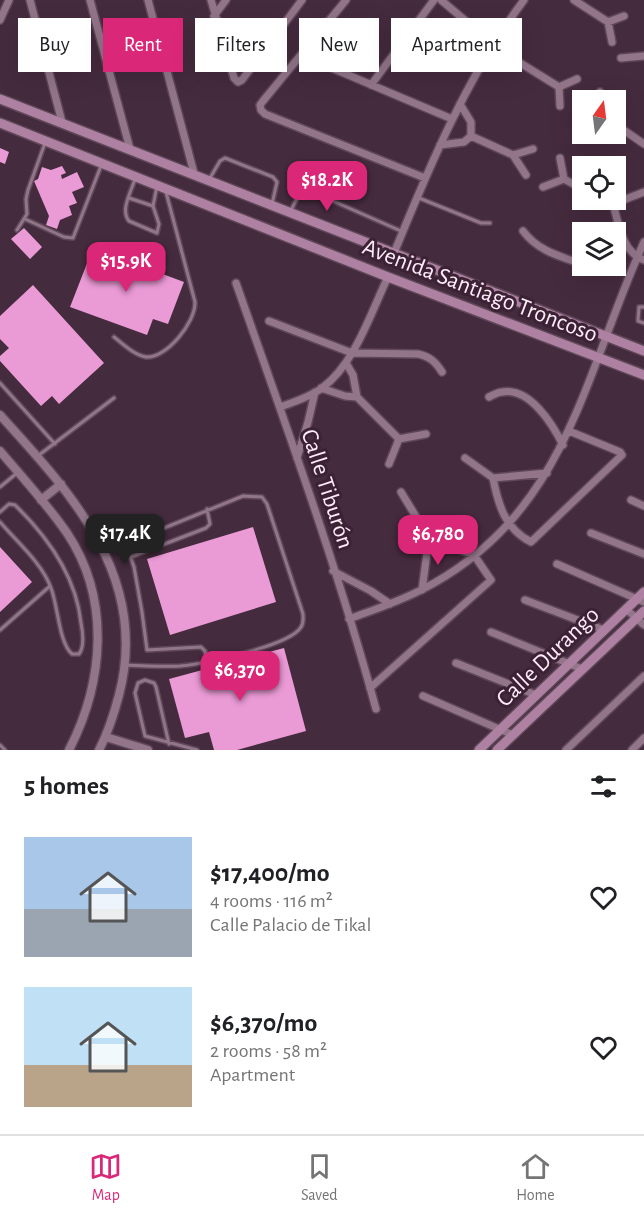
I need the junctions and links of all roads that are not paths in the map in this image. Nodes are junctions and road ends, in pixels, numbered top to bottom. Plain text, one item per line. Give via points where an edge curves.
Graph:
1 (9, 0) edge
2 (30, 0) edge
3 (90, 0) edge
4 (148, 0) edge
5 (211, 0) edge
6 (226, 0) edge
7 (302, 0) edge
8 (346, 0) edge
9 (434, 0) edge
10 (441, 0) edge
11 (524, 0) edge
12 (574, 0) edge
13 (214, 16) junction
14 (624, 16) dead end
15 (331, 18) edge
16 (462, 18) edge
17 (510, 18) edge
18 (0, 20) edge
19 (608, 22) junction
20 (612, 42) dead end
21 (644, 56) edge
22 (299, 57) edge
23 (621, 58) dead end
24 (522, 65) edge
25 (341, 72) edge
26 (478, 72) edge
27 (578, 79) dead end
28 (371, 85) junction
29 (559, 87) junction
30 (0, 99) edge
31 (460, 104) junction
32 (560, 106) dead end
33 (452, 119) junction
34 (62, 122) junction
35 (0, 123) edge
36 (626, 132) edge
37 (471, 136) junction
38 (46, 141) junction
39 (644, 144) edge
40 (441, 145) junction
41 (130, 149) junction
42 (533, 149) dead end
43 (513, 155) junction
44 (560, 158) dead end
45 (102, 163) junction
46 (194, 173) junction
47 (526, 175) dead end
48 (136, 177) junction
49 (425, 178) junction
50 (209, 179) junction
51 (564, 179) junction
52 (572, 183) edge
53 (161, 186) junction
54 (543, 187) dead end
55 (644, 192) edge
56 (417, 197) junction
57 (129, 198) junction
58 (626, 199) edge
59 (272, 204) junction
60 (153, 206) junction
61 (290, 212) junction
62 (25, 219) junction
63 (490, 223) dead end
64 (17, 230) dead end
65 (402, 231) junction
66 (523, 231) dead end
67 (644, 242) edge
68 (626, 244) edge
69 (394, 253) junction
70 (640, 259) edge
71 (572, 260) edge
72 (388, 277) junction
73 (236, 283) dead end
74 (644, 307) edge
75 (269, 321) dead end
76 (644, 323) edge
77 (606, 336) junction
78 (114, 337) dead end
79 (644, 351) edge
80 (352, 353) junction
81 (597, 358) junction
82 (346, 363) junction
83 (442, 372) dead end
84 (644, 375) edge
85 (0, 383) edge
86 (318, 390) junction
87 (357, 397) junction
88 (489, 397) dead end
89 (114, 398) dead end
90 (280, 407) junction
91 (0, 415) edge
92 (569, 431) junction
93 (426, 434) dead end
94 (399, 439) junction
95 (55, 444) junction
96 (563, 445) junction
97 (0, 452) edge
98 (38, 456) junction
99 (297, 458) junction
100 (465, 458) dead end
101 (0, 463) edge
102 (10, 463) junction
103 (389, 464) dead end
104 (18, 472) junction
105 (548, 473) junction
106 (493, 478) junction
107 (61, 484) junction
108 (0, 487) edge
109 (401, 492) dead end
110 (41, 500) junction
111 (631, 500) dead end
112 (644, 506) edge
113 (207, 509) junction
114 (1, 510) edge
115 (0, 522) edge
116 (510, 525) junction
117 (591, 534) dead end
118 (429, 538) junction
119 (126, 545) junction
120 (105, 552) junction
121 (644, 554) edge
122 (474, 555) junction
123 (131, 557) junction
124 (557, 564) dead end
125 (333, 571) junction
126 (50, 586) junction
127 (422, 590) junction
128 (642, 598) edge
129 (525, 600) dead end
130 (390, 604) junction
131 (626, 609) junction
132 (642, 618) edge
133 (349, 619) junction
134 (0, 630) edge
135 (604, 630) junction
136 (491, 632) dead end
137 (207, 662) junction
138 (456, 663) dead end
139 (570, 663) junction
140 (125, 665) junction
141 (582, 669) junction
142 (644, 676) edge
143 (370, 688) junction
144 (536, 695) junction
145 (423, 696) dead end
146 (376, 709) dead end
147 (501, 730) junction
148 (513, 735) junction
149 (106, 737) junction
150 (644, 738) edge
151 (169, 744) junction
152 (0, 745) edge
153 (5, 750) edge
154 (69, 750) edge
155 (99, 750) edge
156 (148, 750) edge
157 (197, 750) edge
158 (478, 750) edge
159 (497, 750) edge
160 (566, 750) edge
161 (632, 750) edge

1 - 18 street
2 - 34 street
3 - 41 street
4 - 46 street
5 - 13 street
6 - 13 street
7 - 13 street via 238,82
8 - 15 street
9 - 28 street
10 - 16 street
11 - 17 street
12 - 19 street
14 - 19 street
19 - 20 street
21 - 23 street
22 - 49 street via 260,105 265,114
24 - 29 street
25 - 28 street
26 - 31 street
27 - 29 street
28 - 33 street
29 - 32 street
30 - 34 main road, Avenida Santiago Troncoso
31 - 33 street
31 - 37 street via 471,122
33 - 40 street
34 - 41 main road, Avenida Santiago Troncoso
35 - 38 main road, Avenida Santiago Troncoso
36 - 39 street
37 - 40 street via 464,142
37 - 43 street
38 - 45 main road, Avenida Santiago Troncoso
38 - 62 lane via 28,190
40 - 49 street
41 - 46 main road, Avenida Santiago Troncoso
42 - 43 street
43 - 47 street
44 - 51 street
45 - 48 main road, Avenida Santiago Troncoso
45 - 62 lane via 73,238
46 - 50 main road, Avenida Santiago Troncoso
48 - 53 main road, Avenida Santiago Troncoso
48 - 57 lane
49 - 56 street
50 - 59 main road, Avenida Santiago Troncoso
50 - 59 lane via 220,161 228,158 275,178
51 - 52 street
51 - 54 street
53 - 60 lane
53 - 72 main road, Avenida Santiago Troncoso
53 - 78 lane via 195,302 194,314 183,332 153,357 143,357
55 - 58 street
56 - 63 lane
56 - 65 street
57 - 60 lane
57 - 60 lane via 124,211 126,218 157,233 159,224
59 - 61 main road, Avenida Santiago Troncoso
61 - 65 lane via 304,189
61 - 69 main road, Avenida Santiago Troncoso
62 - 64 lane
65 - 69 street
66 - 71 street via 542,249
67 - 70 street
68 - 70 street
69 - 77 main road, Avenida Santiago Troncoso
70 - 77 street
72 - 80 street
72 - 81 main road, Avenida Santiago Troncoso
73 - 90 street, Calle Tiburón
74 - 76 lane via 639,307 637,318
75 - 80 street
77 - 79 main road, Avenida Santiago Troncoso
77 - 81 street
80 - 82 street
80 - 83 street via 418,354 427,356
81 - 84 main road, Avenida Santiago Troncoso
81 - 92 street
82 - 86 street
82 - 87 street
85 - 95 lane
86 - 87 street
86 - 90 street
86 - 99 street
87 - 94 street
88 - 96 street via 511,392 528,399 541,410
89 - 95 lane
90 - 99 street, Calle Tiburón
91 - 98 street
92 - 96 street
92 - 116 street via 622,455 534,541
93 - 94 street
94 - 103 street
95 - 98 lane
96 - 105 street
97 - 102 street
98 - 107 street
99 - 125 street, Calle Tiburón
100 - 106 street
101 - 102 lane
102 - 104 street
104 - 108 lane
104 - 110 street
105 - 106 street
105 - 116 street
106 - 116 street via 501,513
107 - 110 street
107 - 120 street
109 - 118 street
110 - 154 street via 77,551 94,596 98,622 95,678
111 - 112 street
113 - 119 lane
113 - 123 lane via 210,524 206,528
113 - 137 lane via 243,496 262,497 303,622 293,635 257,650
114 - 126 lane via 15,505 54,550 67,572 80,614 79,654 72,654 65,646
115 - 126 lane
116 - 122 street
117 - 121 street
118 - 122 street
118 - 127 street
119 - 120 lane
119 - 123 lane
120 - 140 street via 121,601
122 - 127 street
122 - 143 street via 490,582
123 - 137 lane via 147,650 201,647
124 - 128 street
125 - 130 street
125 - 133 street, Calle Tiburón
126 - 134 lane
127 - 130 street
128 - 131 main road, Calle Durango
129 - 135 street
130 - 133 street
131 - 132 street
131 - 135 main road, Calle Durango
132 - 141 main road, Calle Durango
133 - 143 street, Calle Tiburón
135 - 139 main road, Calle Durango
136 - 139 street
137 - 140 lane via 182,666
138 - 144 street
139 - 141 street
139 - 144 main road, Calle Durango
140 - 149 street
141 - 148 main road, Calle Durango
142 - 160 street
143 - 146 street, Calle Tiburón
144 - 147 main road, Calle Durango
145 - 147 street
147 - 148 street
147 - 158 main road, Calle Durango
148 - 159 main road, Calle Durango
149 - 155 street
149 - 156 street
150 - 161 street
151 - 151 lane via 144,734 135,693 138,683 154,683
151 - 157 lane
152 - 153 lane

